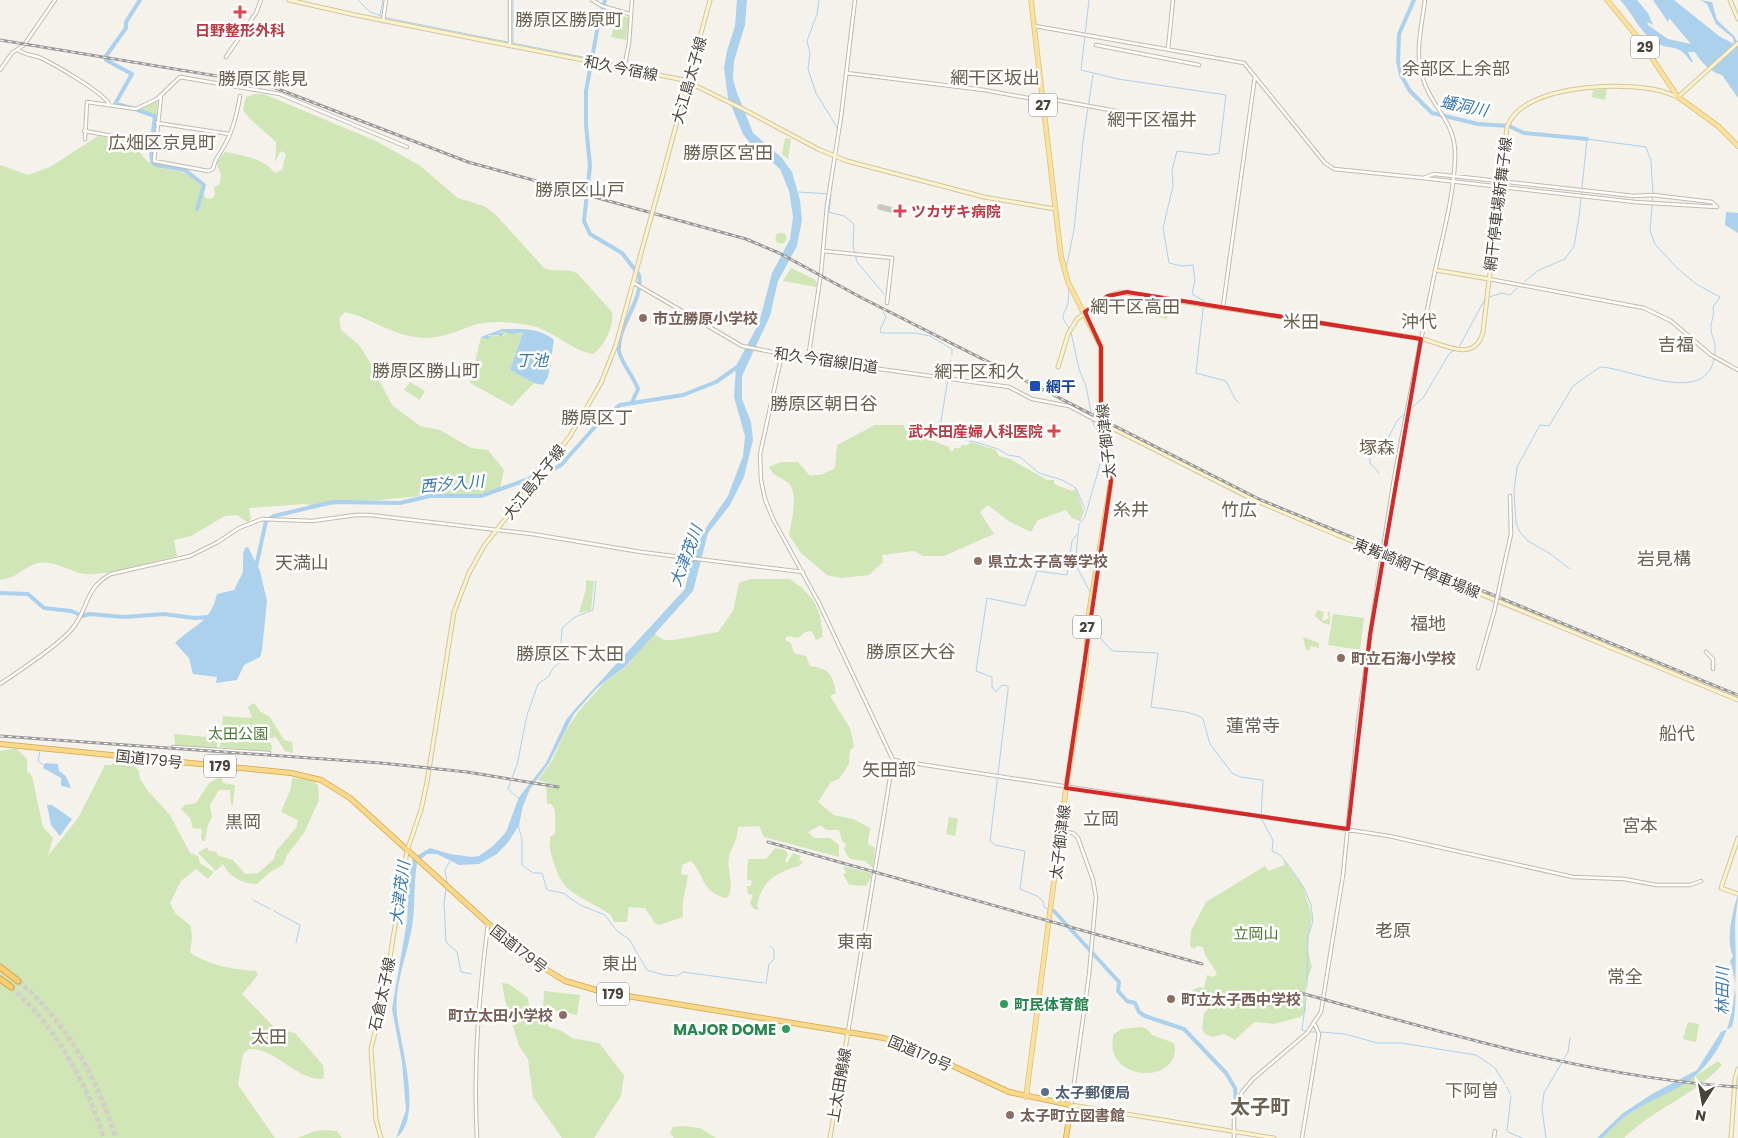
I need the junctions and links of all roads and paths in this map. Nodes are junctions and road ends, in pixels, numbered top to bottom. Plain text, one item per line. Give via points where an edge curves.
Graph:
1 (56, 0) edge
2 (261, 0) edge
3 (288, 0) edge
4 (386, 0) edge
5 (510, 0) edge
6 (592, 0) edge
7 (632, 0) edge
8 (710, 0) edge
9 (855, 0) edge
10 (1031, 0) edge
11 (1173, 0) edge
12 (1425, 0) edge
13 (1607, 0) edge
14 (1730, 0) edge
15 (630, 14) junction
16 (1738, 19) edge
17 (383, 21) junction
18 (1034, 26) junction
19 (1738, 43) edge
20 (1096, 45) dead end
21 (510, 46) junction
22 (1168, 49) junction
23 (18, 50) junction
24 (226, 57) dead end
25 (1198, 65) dead end
26 (624, 69) junction
27 (0, 70) edge
28 (846, 73) junction
29 (1255, 76) junction
30 (688, 82) junction
31 (161, 96) junction
32 (240, 96) dead end
33 (1680, 97) junction
34 (1042, 99) junction
35 (109, 105) junction
36 (1159, 119) dead end
37 (157, 122) junction
38 (84, 131) junction
39 (229, 134) junction
40 (84, 139) dead end
41 (154, 143) junction
42 (1738, 146) edge
43 (407, 147) dead end
44 (834, 156) junction
45 (1453, 176) junction
46 (1417, 177) junction
47 (1501, 180) junction
48 (1452, 181) junction
49 (1500, 186) junction
50 (1055, 209) junction
51 (824, 251) junction
52 (1435, 270) junction
53 (1489, 279) junction
54 (635, 284) junction
55 (888, 303) dead end
56 (1223, 307) junction
57 (1085, 312) junction
58 (1421, 339) junction
59 (782, 354) junction
60 (808, 359) junction
61 (1058, 367) dead end
62 (1738, 370) edge
63 (1101, 423) junction
64 (1510, 496) dead end
65 (496, 530) junction
66 (803, 572) junction
67 (1706, 652) dead end
68 (1478, 668) dead end
69 (1713, 669) dead end
70 (0, 684) edge
71 (1738, 700) edge
72 (0, 744) edge
73 (173, 747) dead end
74 (269, 753) dead end
75 (893, 760) junction
76 (1066, 788) junction
77 (1348, 829) junction
78 (1061, 832) junction
79 (1738, 838) edge
80 (407, 851) junction
81 (1702, 881) dead end
82 (1738, 894) edge
83 (488, 924) junction
84 (0, 968) edge
85 (1, 979) edge
86 (18, 981) tunnel mouth
87 (11, 987) tunnel mouth
88 (1314, 1025) junction
89 (848, 1032) junction
90 (1738, 1069) edge
91 (1026, 1097) junction
92 (1071, 1105) junction
93 (1234, 1131) junction
94 (1495, 1131) dead end
95 (381, 1138) edge
96 (476, 1138) edge
97 (830, 1138) edge
98 (1066, 1138) edge
99 (1234, 1138) edge
100 (1274, 1138) edge
101 (1302, 1138) edge
102 (1494, 1138) edge
103 (1731, 1138) edge

1 - 23 street
2 - 24 street via 256,13
3 - 17 main road, 和久今宿線
4 - 17 street
5 - 21 street
6 - 15 street via 606,8
7 - 15 street
8 - 30 main road, 大江島太子線
9 - 28 street
10 - 18 main road, 太子御津線 / 27
11 - 22 street
12 - 45 street via 1420,67 1429,93 1452,131 1455,152
13 - 33 main road, 29
14 - 16 main road
15 - 26 street
17 - 21 main road, 和久今宿線
18 - 22 street
18 - 34 main road, 太子御津線 / 27
19 - 33 main road
20 - 25 street
21 - 26 main road, 和久今宿線
22 - 29 street via 1243,62
23 - 27 street
23 - 35 street via 41,58 87,85
26 - 30 main road, 和久今宿線
28 - 34 street
28 - 44 street
29 - 46 street via 1330,168
29 - 56 street
30 - 44 main road, 和久今宿線
30 - 54 main road, 大江島太子線, bridge
31 - 35 street via 132,109
31 - 37 street
31 - 43 street via 180,77 254,88 289,98
32 - 39 street via 236,119
33 - 42 main road, 29
33 - 47 main road, 網干停車場新舞子線 via 1643,87 1569,88 1534,101 1507,126
34 - 36 street
34 - 50 main road, 太子御津線 / 27
35 - 38 street via 87,102
37 - 39 street
37 - 41 street
38 - 40 street
38 - 41 street
39 - 41 street via 214,160 213,169 208,171 156,163
44 - 50 main road, 和久今宿線 via 984,197
44 - 51 street
45 - 46 street via 1434,174
45 - 47 street
45 - 48 street
46 - 48 street
47 - 49 main road, 網干停車場新舞子線
47 - 49 street via 1712,202 1717,207 1635,202
48 - 49 street
48 - 52 street
49 - 53 main road, 網干停車場新舞子線
50 - 57 main road, 太子御津線 / 27 via 1064,271
51 - 55 street via 892,258
51 - 60 street
52 - 53 main road, 網干停車場新舞子線
52 - 58 street
53 - 58 main road, 網干停車場新舞子線 via 1483,332 1478,343 1457,351
53 - 62 street via 1644,308 1671,321 1711,355
54 - 59 street, 和久今宿線旧道 via 742,346
54 - 65 main road, 大江島太子線 via 601,383 576,426
56 - 57 main road, 網干停車場新舞子線 via 1120,292
56 - 58 main road, 網干停車場新舞子線
57 - 61 main road, 網干停車場新舞子線 via 1070,329
57 - 63 main road, 太子御津線 / 27 via 1101,347
58 - 77 street, bridge via 1378,580 1358,723
59 - 60 street, 和久今宿線旧道
59 - 66 street via 761,447 760,471 770,513
60 - 63 street, 和久今宿線旧道 via 1009,388 1032,399 1069,406
63 - 71 main road, 東觜崎網干停車場線 via 1309,524
63 - 76 main road, 太子御津線 / 27 via 1111,472 1110,493 1088,618 1086,664
64 - 68 street, bridge via 1508,549
65 - 66 street
65 - 70 street via 356,515 312,521 270,518 251,522 190,556 101,579 90,591 70,631
65 - 80 main road, 大江島太子線 via 469,573 454,612 427,782
66 - 75 street
67 - 69 street via 1713,659
72 - 80 highway, 国道179号 / 179 via 311,777 344,793
73 - 74 street
75 - 76 street
75 - 89 street
76 - 77 street
76 - 78 main road, 太子御津線 / 27
77 - 81 street via 1573,877 1624,879 1656,885 1690,885
77 - 88 street via 1324,1001
78 - 91 main road, 太子御津線 / 27
78 - 92 street via 1078,838 1096,896
79 - 82 main road via 1721,888
80 - 83 highway, 国道179号 / 179
80 - 95 main road, 石倉太子線 via 393,944 371,1049 376,1120
83 - 89 highway, 国道179号 / 179 via 533,963 583,987
83 - 96 street via 478,1010 474,1090
84 - 86 highway
85 - 87 highway
88 - 93 street via 1242,1092 1234,1115
88 - 101 street via 1318,1034
89 - 91 highway, 国道179号 / 179 via 905,1044 998,1088
89 - 97 main road, 上太田鵤線
90 - 103 main road
91 - 92 highway, 国道179号 / 179
92 - 93 main road
92 - 98 highway
93 - 99 street
93 - 100 main road
94 - 102 street

